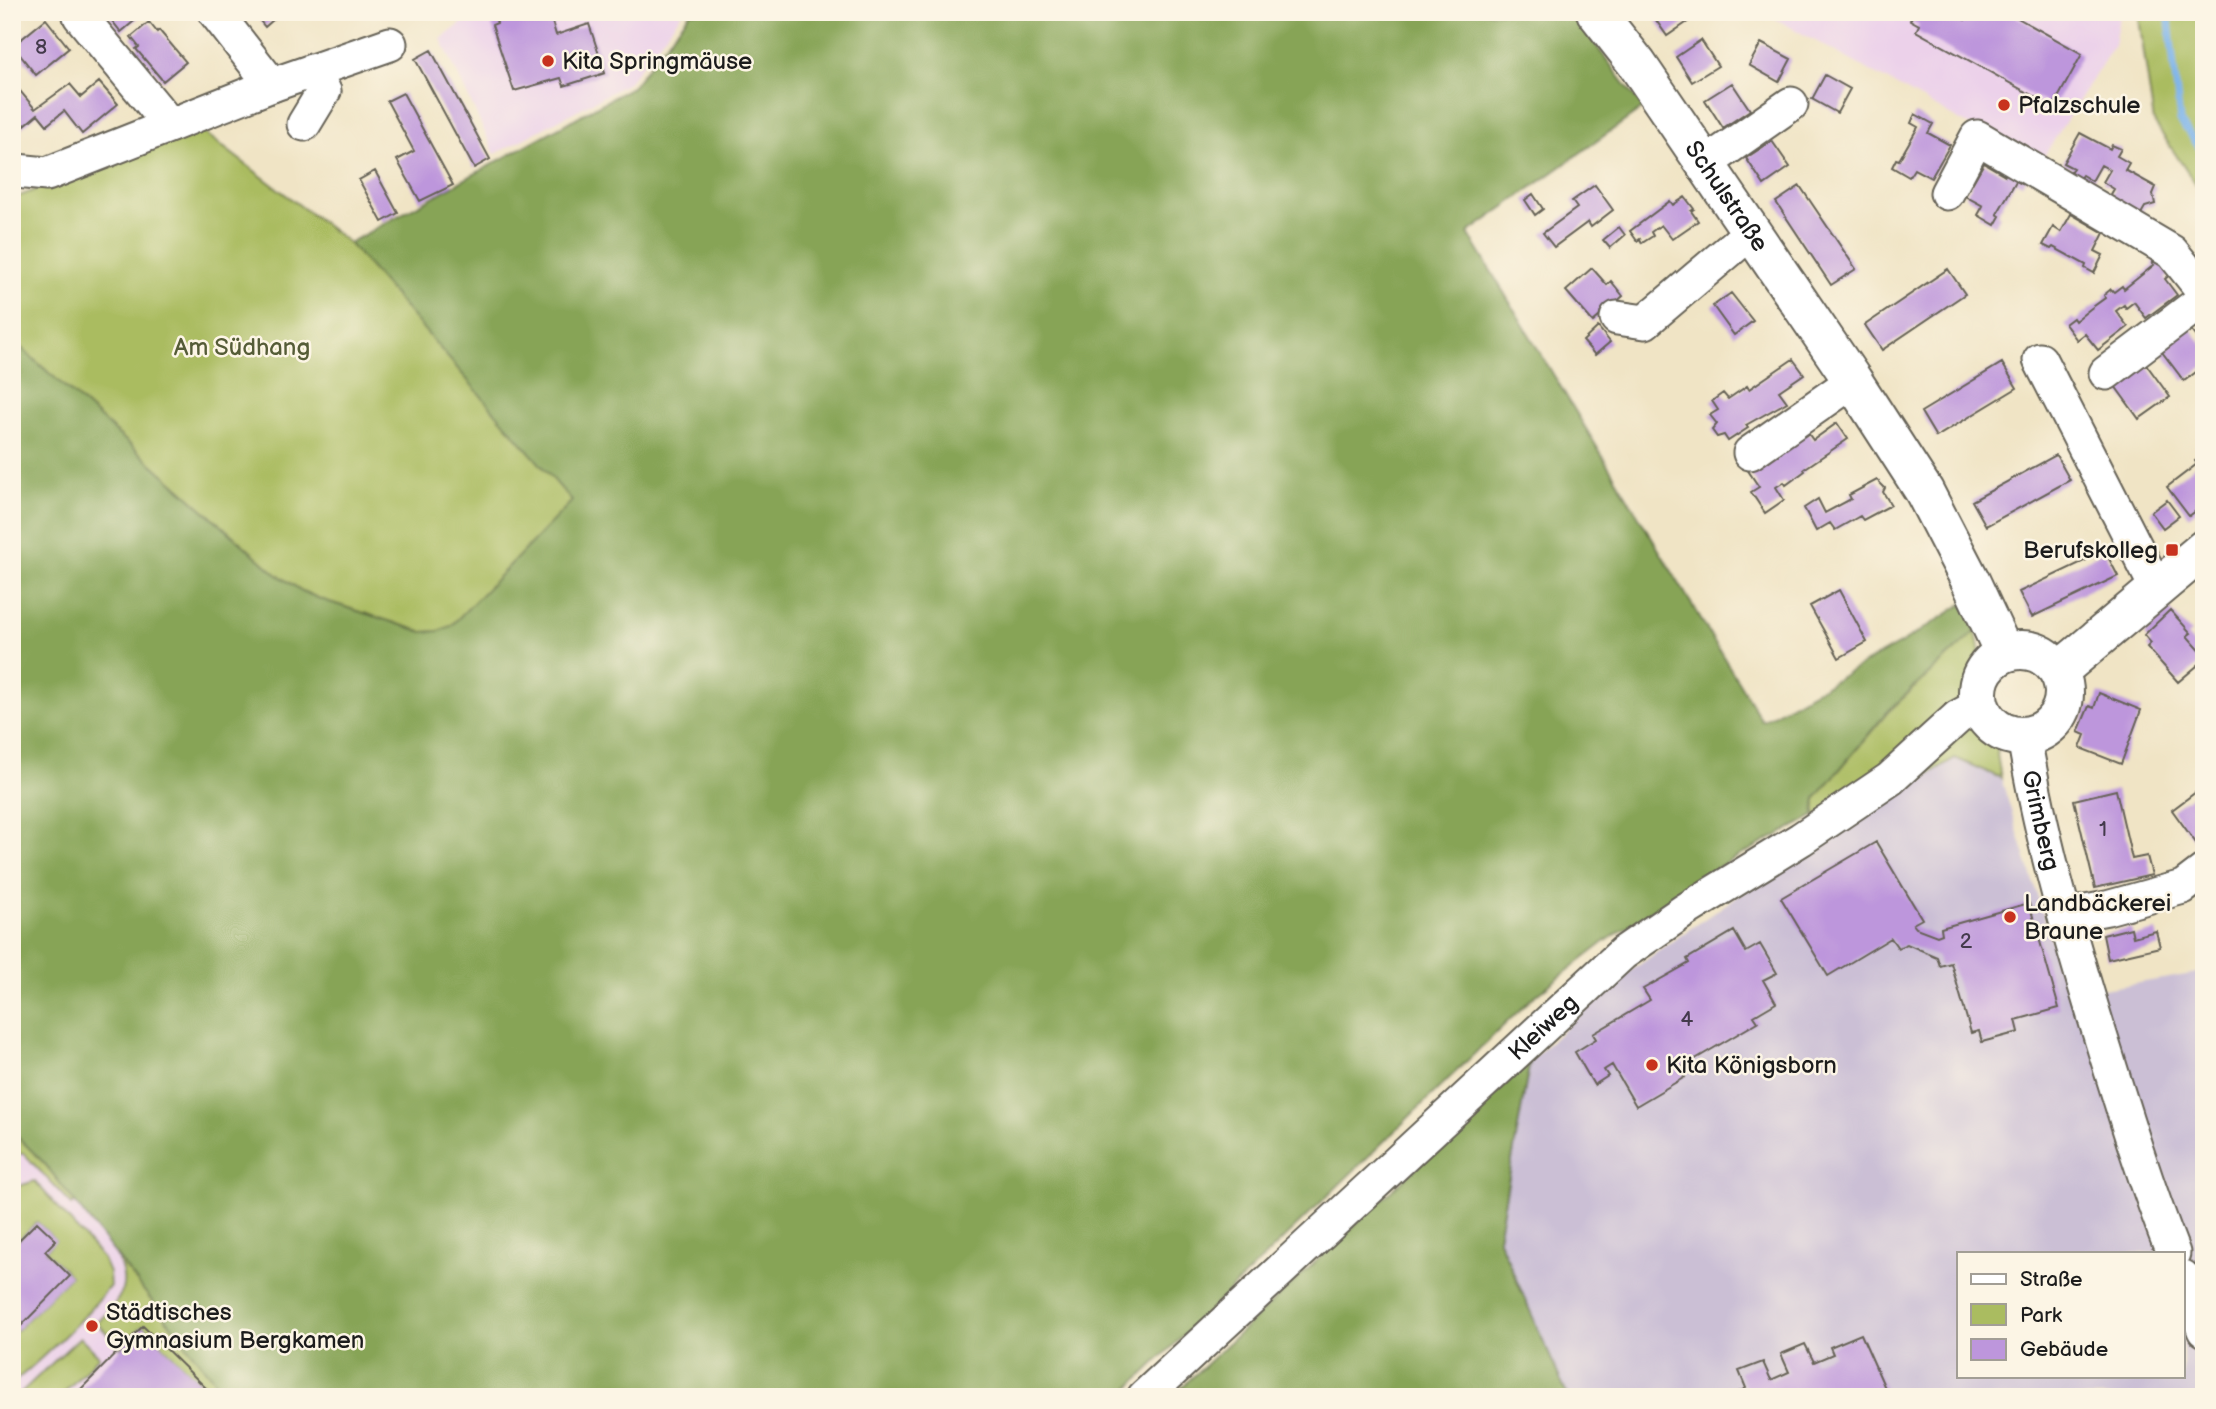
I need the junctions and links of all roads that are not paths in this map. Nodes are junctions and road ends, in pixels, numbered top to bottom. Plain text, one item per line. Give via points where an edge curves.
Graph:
1 (215, 12) edge
2 (1596, 12) edge
3 (80, 16) dead end
4 (390, 44) dead end
5 (312, 71) junction
6 (272, 85) junction
7 (1791, 104) dead end
8 (304, 124) dead end
9 (170, 125) junction
10 (1705, 164) junction
11 (12, 169) edge
12 (1947, 193) dead end
13 (1751, 232) junction
14 (2204, 292) edge
15 (2204, 299) edge
16 (1617, 318) dead end
17 (2040, 360) dead end
18 (2106, 373) dead end
19 (1853, 381) junction
20 (1750, 453) dead end
21 (2204, 549) edge
22 (2157, 589) junction
23 (2004, 653) junction
24 (2059, 671) junction
25 (1980, 705) junction
26 (2024, 736) junction
27 (2204, 871) edge
28 (2068, 930) junction
29 (2173, 1252) edge
30 (2184, 1279) edge
31 (2204, 1329) edge
32 (1144, 1397) edge

1 - 6 street
2 - 10 main road, Schulstraße
3 - 9 street
4 - 5 street
5 - 6 street
5 - 8 street via 324,91
6 - 9 street
7 - 10 street
9 - 11 street via 47,174
10 - 13 main road, Schulstraße
12 - 14 street via 1977,137 2172,252
13 - 16 street via 1645,322
13 - 19 main road, Schulstraße
15 - 18 street
17 - 22 street
19 - 20 street
19 - 23 main road, Schulstraße via 1924,491
21 - 22 main road
22 - 24 main road
23 - 24 main road via 2040,654
23 - 25 main road via 1985,670 1978,693
24 - 26 main road via 2062,708 2046,728
25 - 26 main road via 1995,726
25 - 32 street, Kleiweg via 1958,717 1890,779 1623,953
26 - 28 street, Grimberg
27 - 28 street via 2183,887 2107,908
28 - 29 street, Grimberg
30 - 31 street

